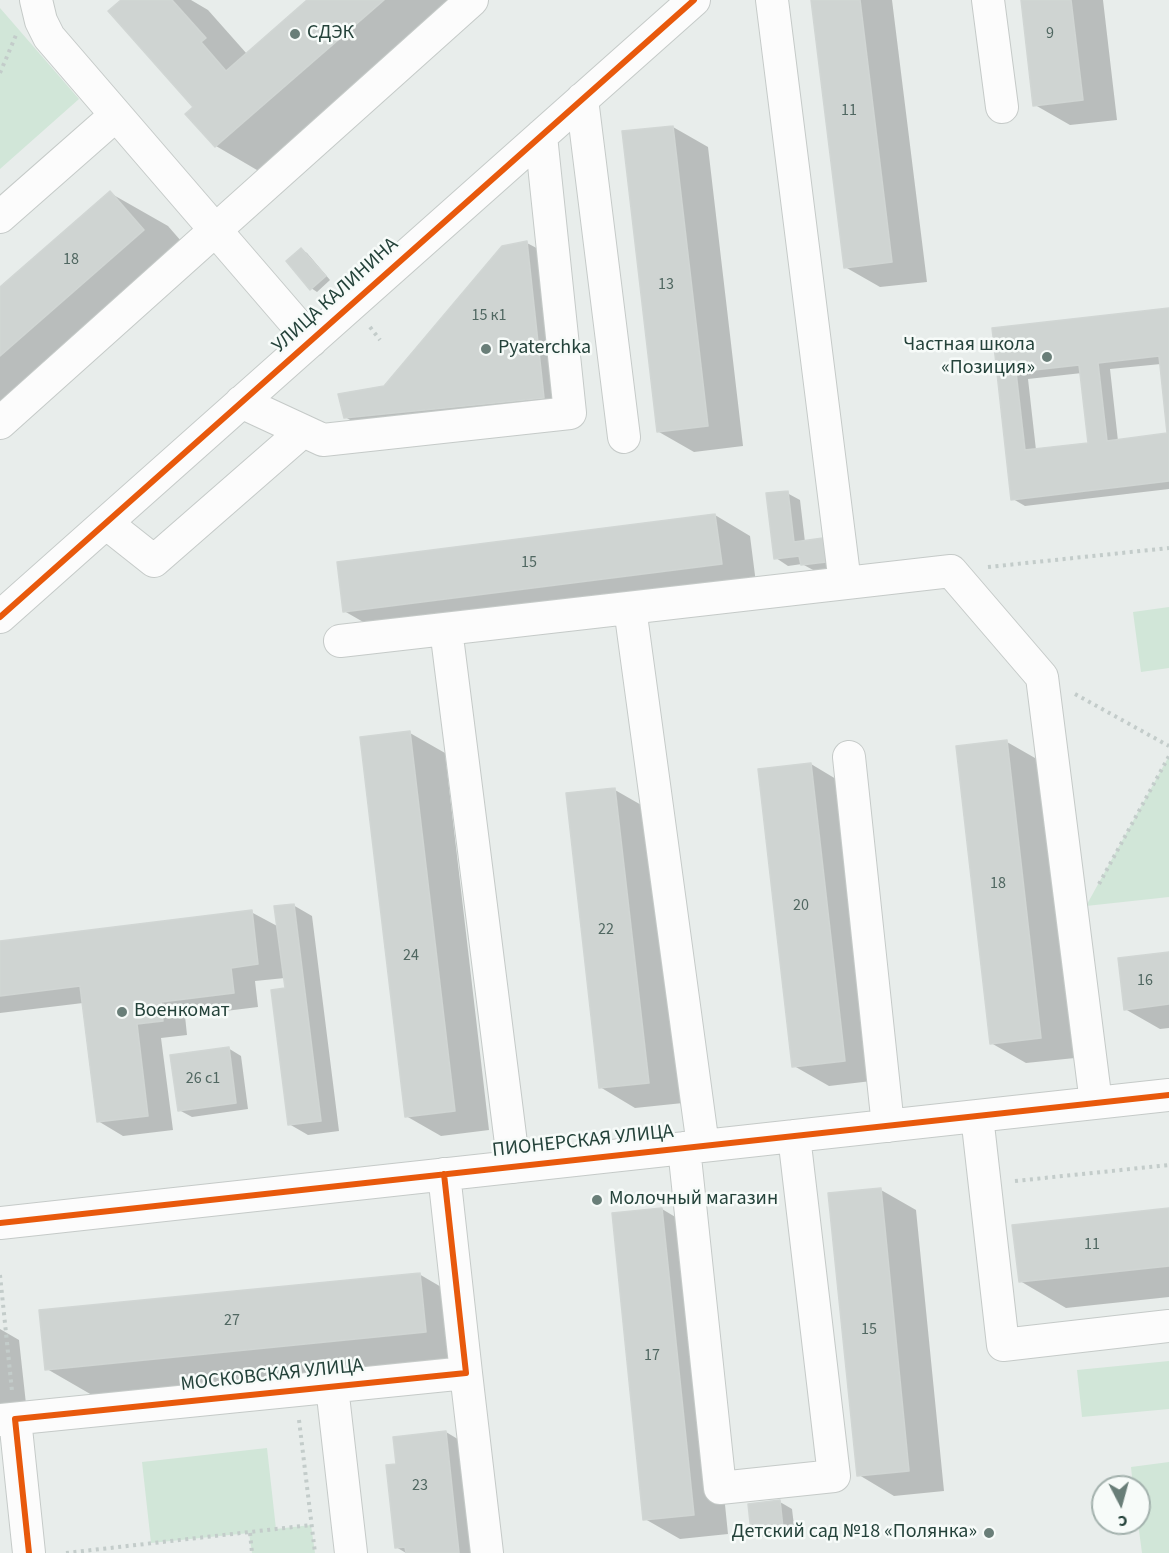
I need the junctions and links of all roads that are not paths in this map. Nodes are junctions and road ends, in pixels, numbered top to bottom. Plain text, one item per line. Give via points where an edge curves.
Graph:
1 (472, 0) edge
2 (694, 0) edge
3 (772, 0) edge
4 (988, 0) edge
5 (38, 1) edge
6 (582, 99) junction
7 (1002, 107) dead end
8 (116, 115) junction
9 (541, 136) junction
10 (0, 217) edge
11 (216, 230) junction
12 (311, 341) junction
13 (241, 402) junction
14 (0, 423) edge
15 (303, 431) junction
16 (624, 437) dead end
17 (106, 523) junction
18 (845, 583) junction
19 (630, 608) junction
20 (0, 617) edge
21 (446, 629) junction
22 (340, 641) dead end
23 (849, 757) dead end
24 (1169, 1095) edge
25 (1096, 1103) junction
26 (977, 1116) junction
27 (888, 1126) junction
28 (794, 1136) junction
29 (693, 1147) junction
30 (514, 1167) junction
31 (444, 1174) junction
32 (0, 1223) edge
33 (1169, 1326) edge
34 (466, 1373) junction
35 (332, 1387) junction
36 (8, 1419) edge
37 (29, 1553) edge
38 (351, 1553) edge
39 (487, 1553) edge

1 - 11 street
2 - 6 street, УЛИЦА КАЛИНИНА
3 - 18 street
4 - 7 street
5 - 8 street via 41,21 50,37
6 - 9 street, УЛИЦА КАЛИНИНА
6 - 16 street
8 - 10 street
8 - 11 street
9 - 12 street, УЛИЦА КАЛИНИНА
9 - 15 street via 570,412 323,440
11 - 12 street
11 - 14 street
12 - 13 street, УЛИЦА КАЛИНИНА
13 - 15 street
13 - 17 street, УЛИЦА КАЛИНИНА
15 - 17 street via 154,561
17 - 20 street, УЛИЦА КАЛИНИНА
18 - 19 street
18 - 25 street via 951,571 1042,677
19 - 21 street
19 - 29 street
21 - 22 street
21 - 30 street
23 - 27 street
24 - 25 street, ПИОНЕРСКАЯ УЛИЦА
25 - 26 street, ПИОНЕРСКАЯ УЛИЦА
26 - 27 street, ПИОНЕРСКАЯ УЛИЦА
26 - 33 street via 1003,1345
27 - 28 street, ПИОНЕРСКАЯ УЛИЦА
28 - 29 street, ПИОНЕРСКАЯ УЛИЦА
28 - 29 street via 834,1476 720,1488
29 - 30 street, ПИОНЕРСКАЯ УЛИЦА
30 - 31 street, ПИОНЕРСКАЯ УЛИЦА
31 - 32 street, ПИОНЕРСКАЯ УЛИЦА
31 - 34 street
34 - 35 street, МОСКОВСКАЯ УЛИЦА
34 - 39 street
35 - 36 street, МОСКОВСКАЯ УЛИЦА
35 - 38 street
36 - 37 street

